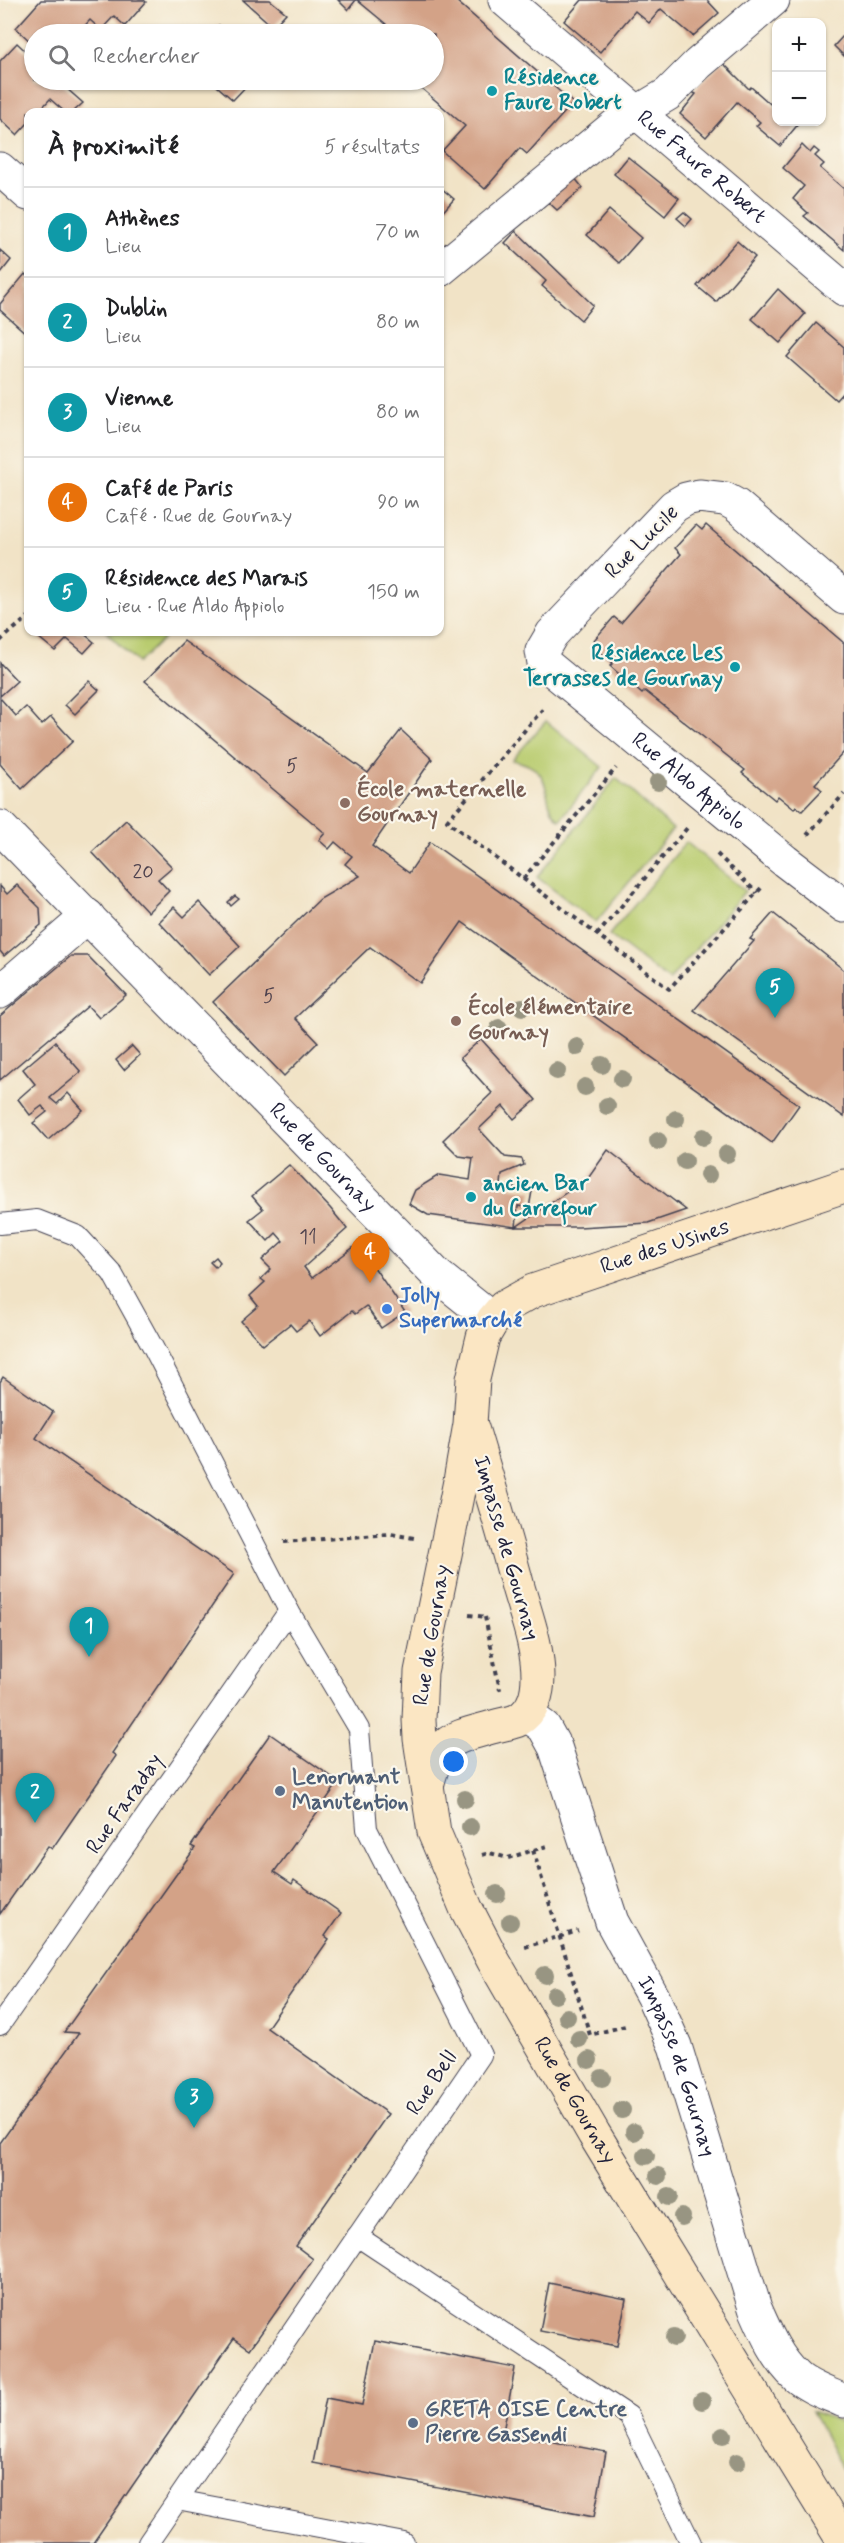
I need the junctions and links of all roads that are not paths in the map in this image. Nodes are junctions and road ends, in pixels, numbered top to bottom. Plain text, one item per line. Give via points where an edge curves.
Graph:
1 (505, 0) edge
2 (773, 0) edge
3 (636, 112) junction
4 (0, 169) edge
5 (24, 190) edge
6 (444, 267) edge
7 (844, 289) edge
8 (844, 598) edge
9 (542, 651) joint
10 (0, 827) edge
11 (844, 906) edge
12 (88, 916) junction
13 (0, 992) edge
14 (844, 1186) edge
15 (0, 1224) edge
16 (493, 1320) junction
17 (470, 1424) junction
18 (289, 1611) junction
19 (516, 1718) junction
20 (426, 1789) junction
21 (0, 2025) edge
22 (357, 2236) junction
23 (844, 2401) edge
24 (177, 2500) junction
25 (844, 2542) edge
26 (148, 2543) edge
27 (404, 2543) edge
28 (691, 2543) edge

1 - 3 street, Rue Faure Robert
2 - 3 street via 668,94
3 - 6 street
3 - 7 street, Rue Faure Robert
4 - 5 street
8 - 9 street, Rue Lucile via 736,505 713,496 699,496 674,507 552,634
9 - 11 street, Rue Aldo Appiolo via 544,663
10 - 12 street, Rue de Gournay
12 - 13 street
12 - 16 street, Rue de Gournay via 438,1276
14 - 16 street, Rue des Usines via 533,1291 504,1307
15 - 18 lane via 37,1220 78,1236 112,1273
16 - 17 street, Rue de Gournay via 477,1354
17 - 19 street, Impasse de Gournay via 524,1608 538,1674 536,1697
17 - 20 street, Rue de Gournay via 421,1672 418,1720
18 - 21 lane, Rue Faraday
18 - 22 lane, Rue Bell via 359,1729 367,1829 481,2055
19 - 20 street via 445,1744 432,1767
19 - 23 street, Impasse de Gournay via 543,1727 550,1736 612,1922 675,2046 764,2330 798,2378
20 - 25 street, Rue de Gournay via 442,1853 488,1950 594,2134
22 - 24 lane, Rue Bell
22 - 28 lane via 629,2416
24 - 26 lane, Rue Bell
24 - 27 lane

